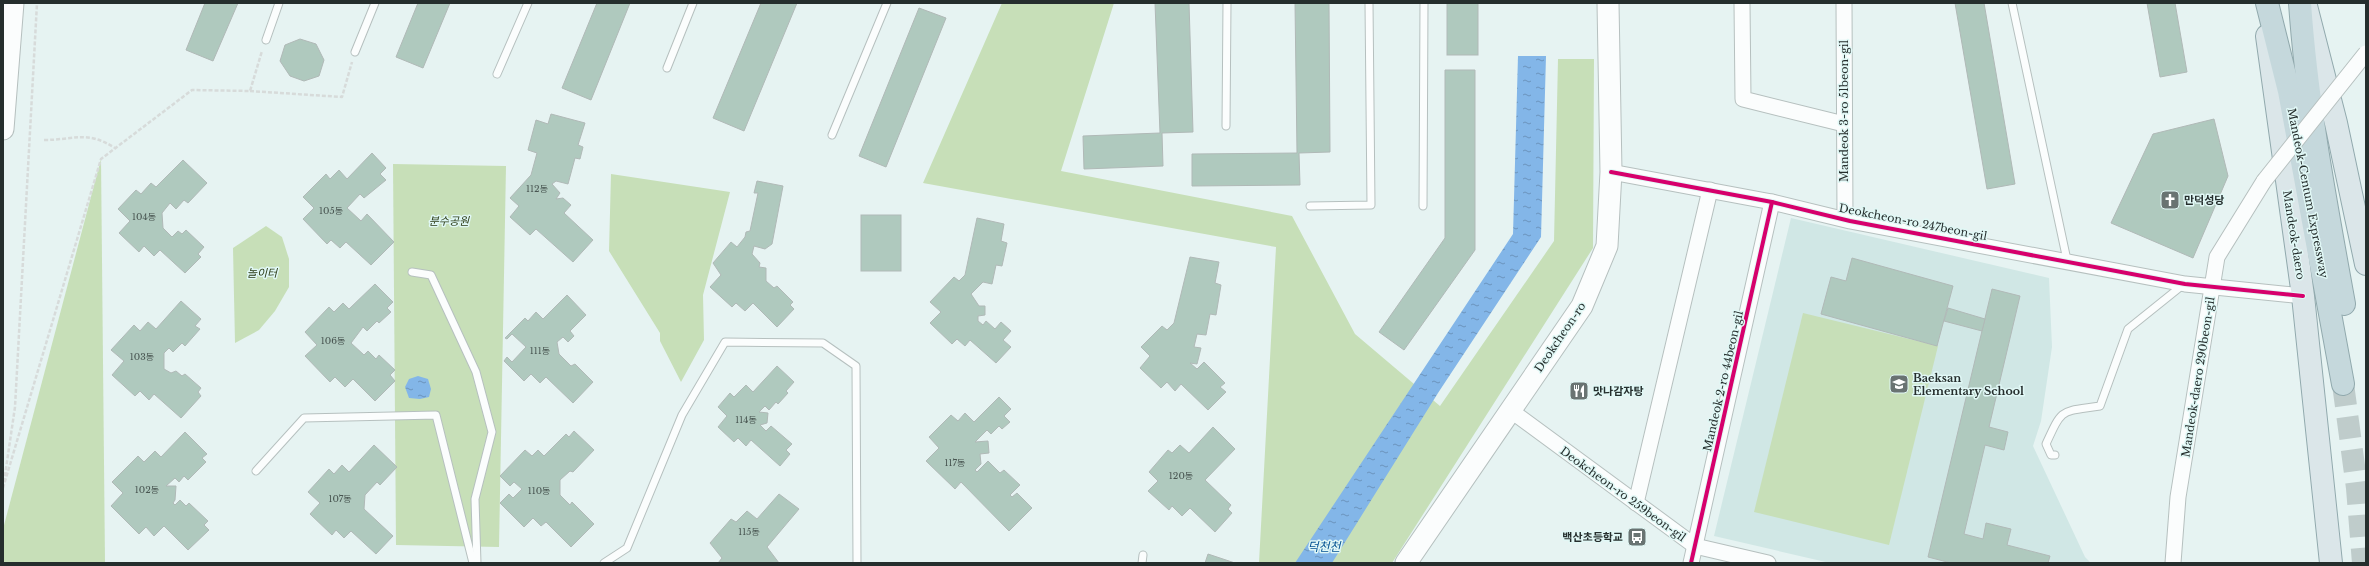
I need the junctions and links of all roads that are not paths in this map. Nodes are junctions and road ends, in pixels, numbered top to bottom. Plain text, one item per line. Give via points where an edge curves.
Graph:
1 (13, 3) edge
2 (279, 3) edge
3 (375, 3) edge
4 (528, 3) edge
5 (694, 3) edge
6 (887, 3) edge
7 (1227, 3) edge
8 (1369, 3) edge
9 (1424, 3) edge
10 (1608, 3) edge
11 (1742, 3) edge
12 (1844, 3) edge
13 (2012, 3) edge
14 (2263, 3) edge
15 (2267, 3) edge
16 (2300, 3) edge
17 (2305, 3) edge
18 (266, 40) road end
19 (355, 52) road end
20 (2366, 54) edge
21 (667, 68) dead end
22 (498, 74) dead end
23 (1844, 124) junction
24 (1226, 126) dead end
25 (3, 129) edge
26 (832, 135) dead end
27 (1611, 172) junction
28 (1710, 190) junction
29 (1772, 202) junction
30 (1310, 206) dead end
31 (1423, 206) dead end
32 (1845, 219) junction
33 (2067, 260) junction
34 (2366, 264) edge
35 (412, 272) dead end
36 (2184, 284) junction
37 (2212, 286) junction
38 (2303, 296) junction
39 (1510, 410) junction
40 (2056, 455) dead end
41 (256, 471) dead end
42 (1636, 503) junction
43 (1695, 546) junction
44 (1143, 555) dead end
45 (473, 563) edge
46 (476, 563) edge
47 (604, 563) edge
48 (857, 563) edge
49 (1142, 563) edge
50 (1406, 563) edge
51 (1691, 563) edge
52 (1768, 563) edge
53 (2173, 563) edge
54 (2331, 563) edge

1 - 25 main road
2 - 18 lane
3 - 19 lane
4 - 22 lane
5 - 21 lane
6 - 26 lane
7 - 24 lane
8 - 30 lane via 1370,205
9 - 31 lane
10 - 27 main road, Deokcheon-ro
11 - 23 street via 1743,99
12 - 23 street, Mandeok 3-ro 51beon-gil
13 - 33 lane
14 - 38 main road, Mandeok-daero
15 - 16 highway, Mandeok-Centum Expressway via 2350,384 2315,145
17 - 34 main road via 2336,123
20 - 37 street, Mandeok-daero 290beon-gil, bridge via 2264,181 2217,257
23 - 32 street, Mandeok 3-ro 51beon-gil
27 - 28 street, Deokcheon-ro 247beon-gil
27 - 39 main road, Deokcheon-ro via 1607,246 1582,306
28 - 29 street, Deokcheon-ro 247beon-gil
28 - 42 street
29 - 32 street, Deokcheon-ro 247beon-gil
29 - 43 street, Mandeok 2-ro 44beon-gil
32 - 33 street, Deokcheon-ro 247beon-gil
33 - 36 street, Deokcheon-ro 247beon-gil
35 - 46 lane via 431,275 445,302 476,372 492,432 475,499
36 - 37 street, Deokcheon-ro 247beon-gil
36 - 40 lane via 2128,329 2100,406 2065,411 2058,418 2046,444 2051,455
37 - 38 street, Deokcheon-ro 247beon-gil
37 - 53 street, Mandeok-daero 290beon-gil via 2178,497
38 - 54 main road, Mandeok-daero
39 - 42 street, Deokcheon-ro 259beon-gil
39 - 50 main road, Deokcheon-ro
41 - 45 lane via 304,418 436,415
42 - 43 street, Deokcheon-ro 259beon-gil
43 - 51 street, Mandeok 2-ro 44beon-gil
43 - 52 street, Deokcheon-ro 259beon-gil
44 - 49 lane
47 - 48 lane via 627,548 682,415 725,342 732,342 823,343 856,366

